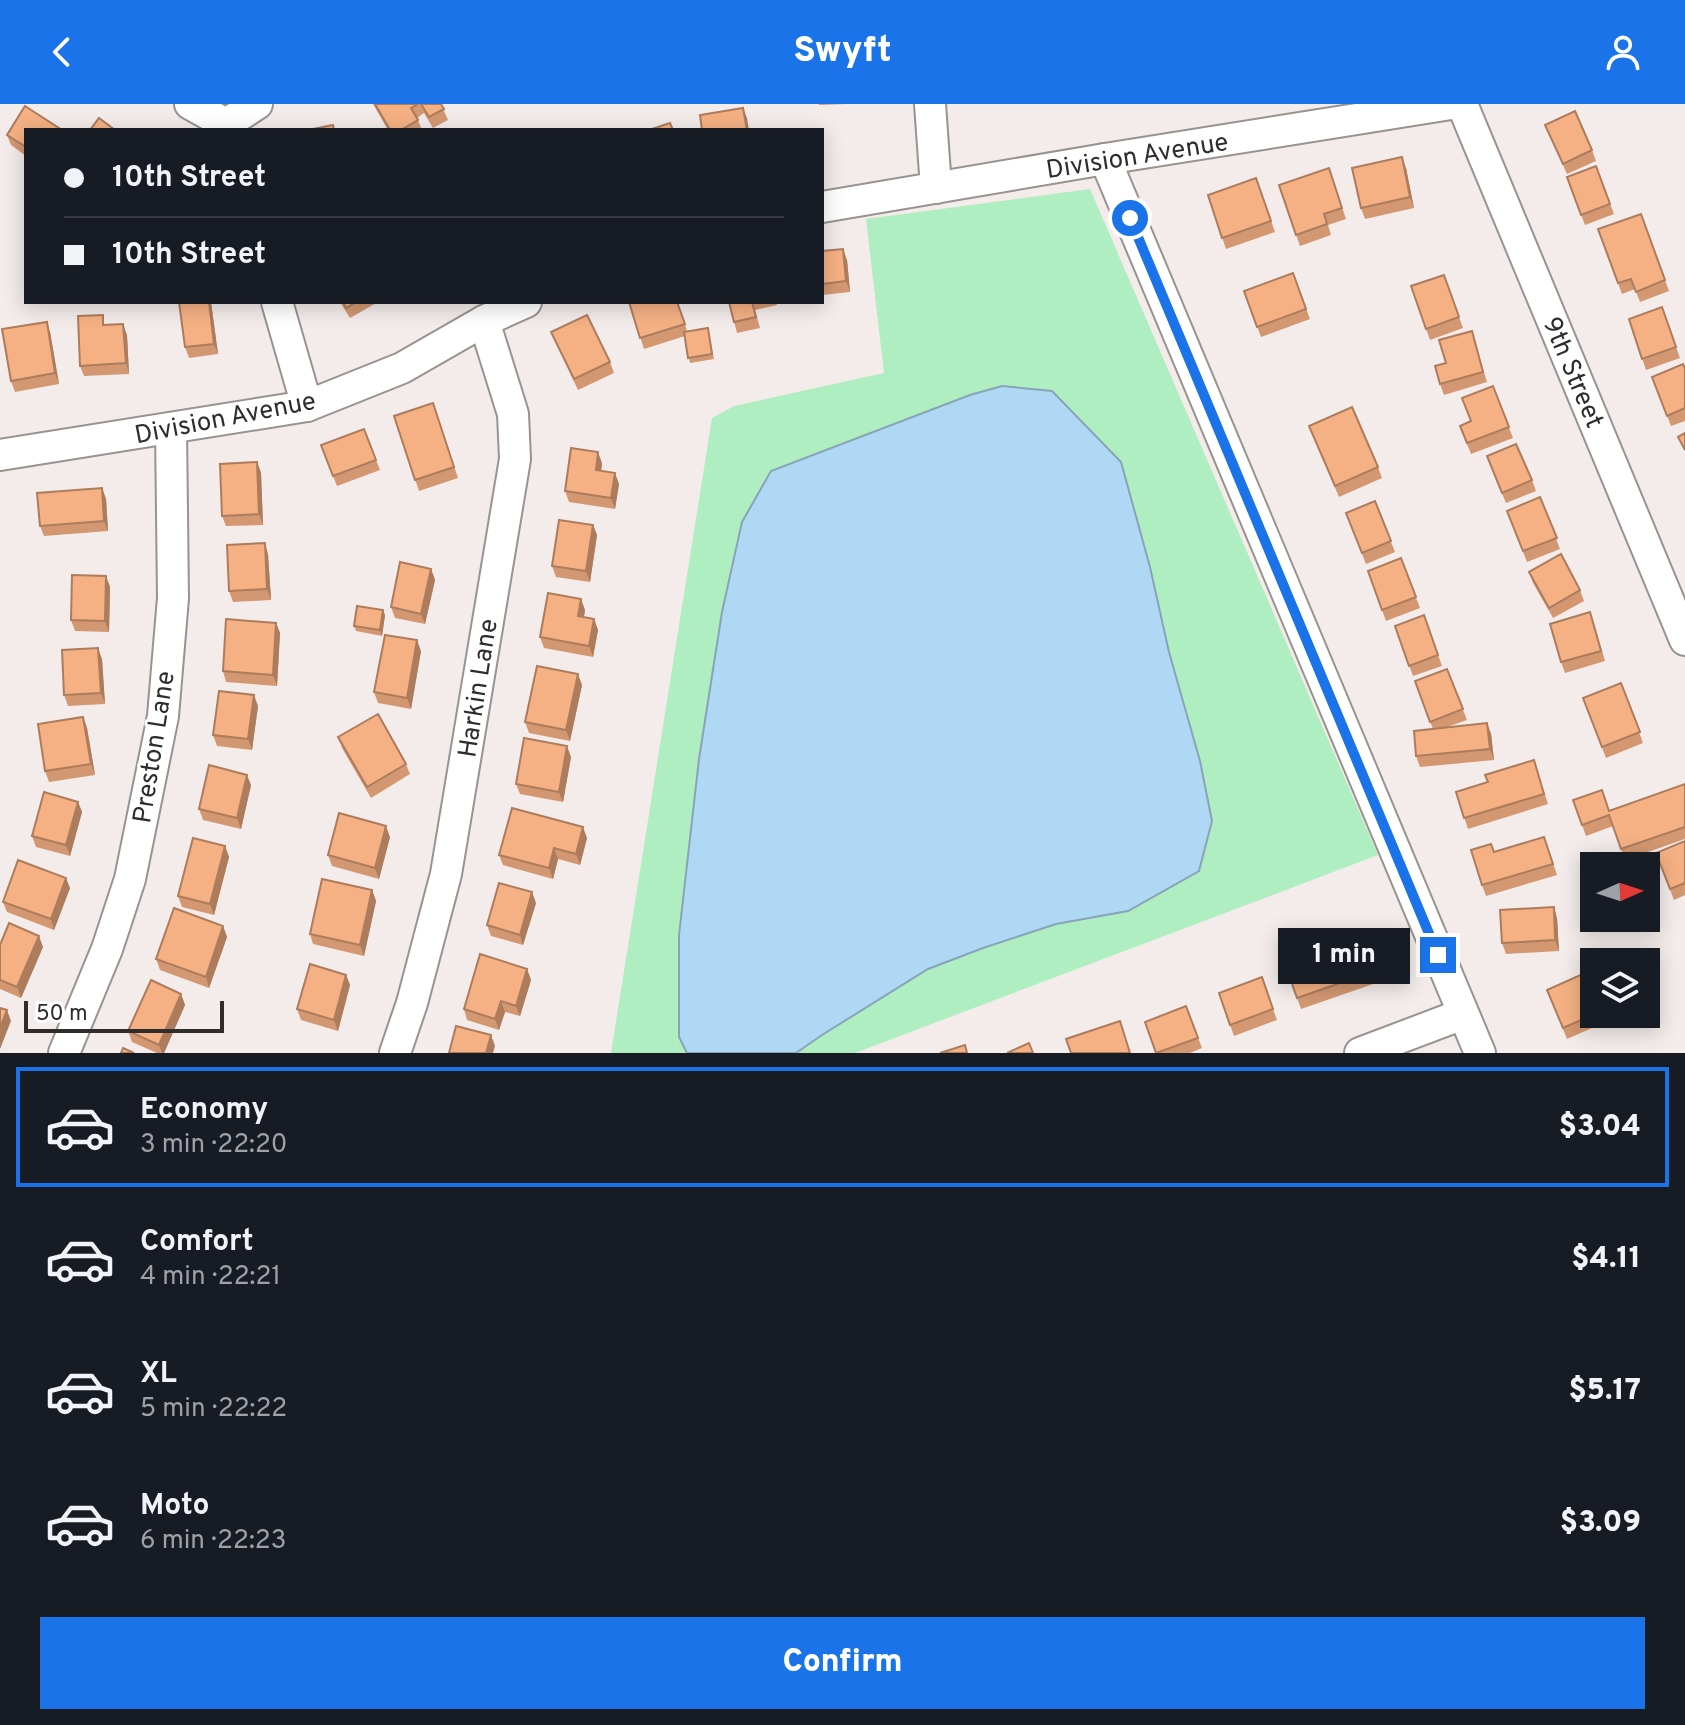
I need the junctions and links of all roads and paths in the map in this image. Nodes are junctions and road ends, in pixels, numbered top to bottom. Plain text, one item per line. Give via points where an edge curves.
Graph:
1 (190, 104) edge
2 (257, 104) edge
3 (930, 104) edge
4 (1451, 104) edge
5 (1462, 104) edge
6 (227, 127) edge
7 (1105, 159) junction
8 (936, 188) junction
9 (824, 207) edge
10 (278, 304) edge
11 (522, 304) edge
12 (484, 321) junction
13 (307, 406) junction
14 (171, 428) junction
15 (0, 455) edge
16 (1685, 640) edge
17 (1463, 1014) junction
18 (64, 1053) edge
19 (395, 1053) edge
20 (1360, 1053) edge
21 (1480, 1053) edge

1 - 6 street
2 - 6 street
3 - 8 street
4 - 7 street, Division Avenue
5 - 16 street, 9th Street
7 - 8 street, Division Avenue
7 - 17 street
8 - 9 street, Division Avenue
10 - 13 street
11 - 12 street, Division Avenue
12 - 13 street, Division Avenue via 402,368
12 - 19 street, Harkin Lane via 513,414 515,459 446,874
13 - 14 street, Division Avenue
14 - 15 street, Division Avenue
14 - 18 street, Preston Lane via 173,598 163,716 130,879
17 - 20 street
17 - 21 street

